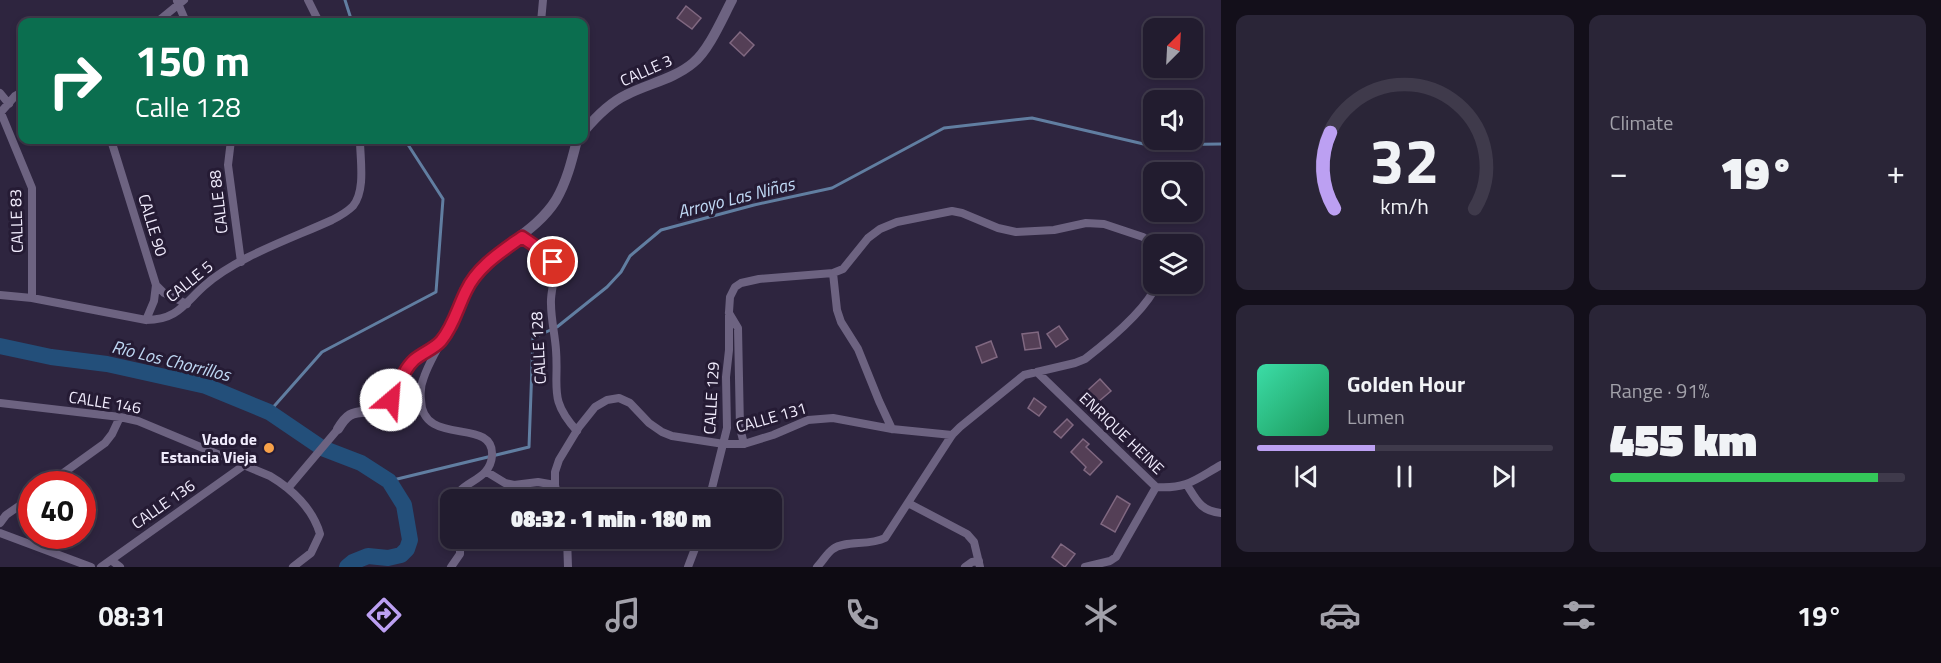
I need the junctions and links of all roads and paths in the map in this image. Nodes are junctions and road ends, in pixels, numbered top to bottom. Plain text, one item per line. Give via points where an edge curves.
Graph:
1 (308, 0) edge
2 (543, 0) edge
3 (732, 0) edge
4 (180, 1) edge
5 (162, 18) edge
6 (185, 18) edge
7 (317, 18) edge
8 (541, 18) edge
9 (0, 93) edge
10 (18, 94) edge
11 (9, 104) junction
12 (1, 113) edge
13 (588, 127) edge
14 (112, 144) edge
15 (231, 144) edge
16 (360, 144) edge
17 (576, 144) edge
18 (522, 237) junction
19 (1143, 237) edge
20 (241, 262) junction
21 (833, 273) junction
22 (156, 285) junction
23 (1152, 294) edge
24 (0, 295) edge
25 (32, 298) junction
26 (187, 304) junction
27 (729, 312) junction
28 (146, 320) junction
29 (441, 342) junction
30 (1036, 372) junction
31 (0, 403) edge
32 (120, 417) junction
33 (338, 429) joint
34 (892, 429) junction
35 (577, 431) junction
36 (952, 435) junction
37 (724, 444) junction
38 (744, 444) junction
39 (1221, 465) edge
40 (243, 466) junction
41 (66, 471) edge
42 (487, 472) junction
43 (555, 484) junction
44 (1187, 485) junction
45 (289, 487) junction
46 (1156, 488) junction
47 (463, 489) edge
48 (556, 489) edge
49 (712, 489) edge
50 (908, 503) junction
51 (18, 506) edge
52 (1221, 513) edge
53 (0, 523) edge
54 (0, 533) edge
55 (460, 549) edge
56 (567, 549) edge
57 (695, 549) edge
58 (111, 560) junction
59 (980, 564) edge
60 (92, 567) edge
61 (101, 567) edge
62 (120, 567) edge
63 (293, 567) edge
64 (451, 567) edge
65 (568, 567) edge
66 (688, 567) edge
67 (818, 567) edge
68 (965, 567) edge
69 (1085, 567) edge

1 - 7 street
2 - 8 street
3 - 13 street, CALLE 3 via 694,62 625,95
4 - 5 street
4 - 6 street
9 - 11 street
10 - 11 street
11 - 12 street
12 - 25 street, CALLE 83 via 32,188
14 - 22 street, CALLE 90
15 - 20 street, CALLE 88 via 228,165
16 - 20 street, CALLE 5 via 361,185 354,205 333,220
17 - 18 street via 557,198
18 - 29 street via 477,274
18 - 35 street, CALLE 128 via 553,262 555,276 550,303 556,396 566,420
19 - 21 street via 1104,224 1086,223 1016,232 952,211 880,229 843,268
20 - 26 street, CALLE 5 via 216,276
21 - 27 street, CALLE 129 via 741,283 730,297
21 - 34 street via 841,322 858,349
22 - 26 street
22 - 28 street
23 - 30 street via 1089,355 1076,363
24 - 25 street, CALLE 5
25 - 28 street, CALLE 5
26 - 28 street, CALLE 5 via 160,320
27 - 37 street, CALLE 129 via 728,428
27 - 38 street via 738,328 740,428
29 - 33 street via 408,366 385,407 354,413
29 - 42 street via 423,377 421,405 426,417 442,429 485,438 492,455
30 - 36 street via 1024,375
30 - 46 street, ENRIQUE HEINE
31 - 32 street, CALLE 146
32 - 40 street, CALLE 146 via 151,426
32 - 41 street via 105,443
33 - 45 street
34 - 36 street, CALLE 131
34 - 38 street, CALLE 131 via 833,418 808,420
35 - 37 street, CALLE 131 via 595,406 619,398 662,432
35 - 43 street, CALLE 131 via 559,460
36 - 50 street
37 - 38 street, CALLE 131
37 - 49 street, CALLE 129
39 - 44 street
40 - 45 street, CALLE 146
40 - 58 street, CALLE 136
42 - 43 street via 514,485
42 - 47 street
43 - 48 street
44 - 46 street, ENRIQUE HEINE
44 - 52 street via 1201,506
45 - 63 street, CALLE 146 via 313,517 320,534 311,553
46 - 69 street via 1116,557
50 - 59 street via 967,534 974,542
50 - 67 street via 885,538 876,543 835,547
51 - 53 street
54 - 60 street
55 - 64 street
56 - 65 street
57 - 66 street
58 - 61 street, CALLE 136
58 - 62 street
59 - 68 street via 972,562

